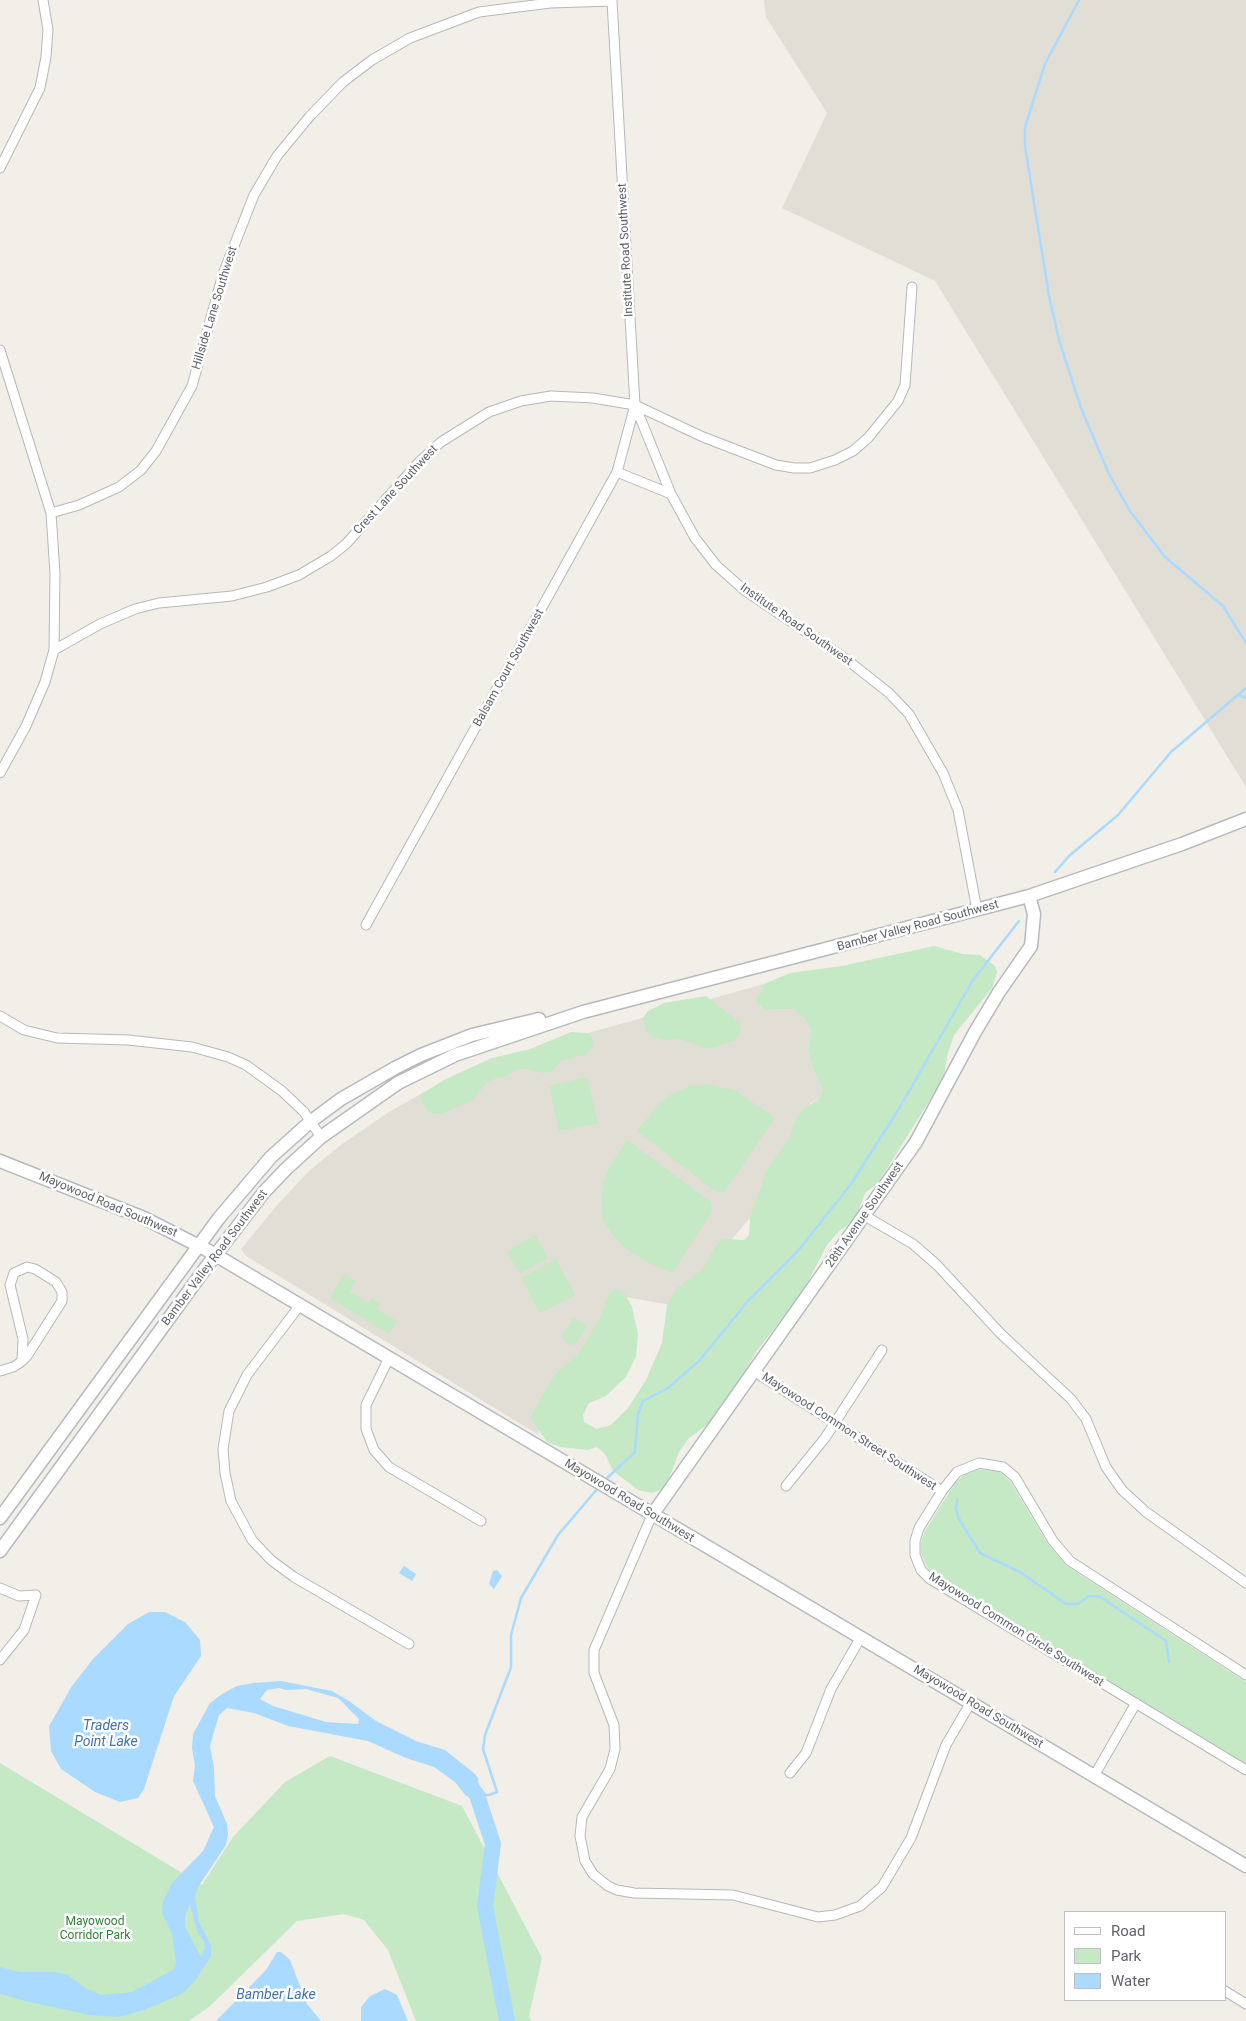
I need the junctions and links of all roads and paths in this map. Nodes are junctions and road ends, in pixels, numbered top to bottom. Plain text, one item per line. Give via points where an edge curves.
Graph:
1 (44, 0) edge
2 (612, 1) edge
3 (0, 168) edge
4 (912, 287) dead end
5 (0, 350) edge
6 (635, 405) junction
7 (617, 472) junction
8 (671, 494) junction
9 (50, 513) junction
10 (54, 650) junction
11 (0, 773) edge
12 (1246, 819) edge
13 (1029, 896) junction
14 (977, 910) junction
15 (366, 925) dead end
16 (583, 1012) junction
17 (0, 1016) edge
18 (310, 1122) junction
19 (321, 1137) junction
20 (0, 1162) edge
21 (865, 1216) junction
22 (199, 1245) junction
23 (216, 1255) junction
24 (300, 1305) junction
25 (882, 1350) dead end
26 (389, 1358) junction
27 (22, 1361) junction
28 (0, 1371) edge
29 (755, 1372) junction
30 (836, 1423) junction
31 (786, 1486) dead end
32 (942, 1492) junction
33 (652, 1515) junction
34 (0, 1518) edge
35 (481, 1521) dead end
36 (0, 1551) edge
37 (1246, 1583) edge
38 (0, 1588) edge
39 (861, 1637) junction
40 (409, 1644) dead end
41 (0, 1660) edge
42 (1246, 1675) edge
43 (971, 1702) junction
44 (1136, 1703) junction
45 (1246, 1770) edge
46 (790, 1773) dead end
47 (1094, 1776) junction
48 (1246, 1866) edge
49 (1226, 1992) edge
50 (1246, 2004) edge

1 - 3 street via 48,30 40,88
2 - 6 street, Institute Road Southwest
2 - 9 street, Hillside Lane Southwest via 550,3 480,12 410,38 343,82 277,156 254,195 223,274 192,386 156,451 141,470 119,487 79,505
4 - 6 street, Crest Lane Southwest via 905,385 898,401 868,438 835,460 810,468 776,465 703,437
5 - 9 street
6 - 7 street, Balsam Court Southwest
6 - 8 street, Institute Road Southwest
6 - 10 street, Crest Lane Southwest via 551,396 521,401 489,412 441,442 346,544 299,575 232,596 159,603 136,609 100,624
7 - 8 street
7 - 15 street, Balsam Court Southwest
8 - 14 street, Institute Road Southwest via 695,538 716,565 744,590 846,659 890,693 909,714 943,773 958,810
9 - 10 street via 55,574
10 - 11 street via 26,726
12 - 13 main road, Bamber Valley Road Southwest
13 - 14 main road, Bamber Valley Road Southwest
13 - 21 main road, 28th Avenue Southwest via 1034,914 1032,946 975,1032 916,1142
14 - 16 main road, Bamber Valley Road Southwest
16 - 18 main road, Bamber Valley Road Southwest via 516,1023 472,1035 421,1055 367,1083
16 - 19 main road, Bamber Valley Road Southwest via 455,1055 398,1083
17 - 18 street via 24,1030 57,1038 128,1040 192,1047 228,1057 246,1065 282,1091
18 - 19 street
18 - 22 main road, Bamber Valley Road Southwest via 250,1179
19 - 23 main road, Bamber Valley Road Southwest via 264,1192
20 - 22 main road, Mayowood Road Southwest via 144,1218
21 - 29 main road, 28th Avenue Southwest
21 - 37 street via 912,1244 937,1265 1001,1334 1071,1399 1086,1420 1106,1467 1122,1490 1146,1512
22 - 23 main road, Mayowood Road Southwest
22 - 34 main road, Bamber Valley Road Southwest
23 - 24 main road, Mayowood Road Southwest
23 - 36 main road, Bamber Valley Road Southwest
24 - 26 main road, Mayowood Road Southwest
24 - 40 street via 247,1375 229,1411 223,1448 231,1501 252,1540 271,1560 294,1577
25 - 30 street
26 - 33 main road, Mayowood Road Southwest
26 - 35 street via 366,1405 366,1429 374,1450 389,1467
27 - 27 street via 22,1332 10,1285 14,1273 27,1267 52,1279 63,1296 60,1308
27 - 28 street
29 - 30 street, Mayowood Common Street Southwest
29 - 33 main road, 28th Avenue Southwest
30 - 31 street
30 - 32 street, Mayowood Common Street Southwest
32 - 42 street, Mayowood Common Circle Southwest via 963,1468 978,1463 1002,1467 1015,1477 1053,1541 1070,1561
32 - 44 street, Mayowood Common Circle Southwest via 919,1528 915,1541 917,1563 925,1574
33 - 39 main road, Mayowood Road Southwest
33 - 43 street via 594,1650 594,1673 614,1726 615,1749 610,1769 582,1817 580,1836 585,1861 593,1874 608,1886 634,1894 733,1896 818,1917 860,1906 882,1887 911,1838 946,1745
38 - 41 street via 19,1596 36,1595 24,1630
39 - 43 main road, Mayowood Road Southwest
39 - 46 street via 831,1689 806,1754
43 - 47 main road, Mayowood Road Southwest
44 - 45 street, Mayowood Common Circle Southwest
44 - 47 street
47 - 48 main road, Mayowood Road Southwest
49 - 50 street

